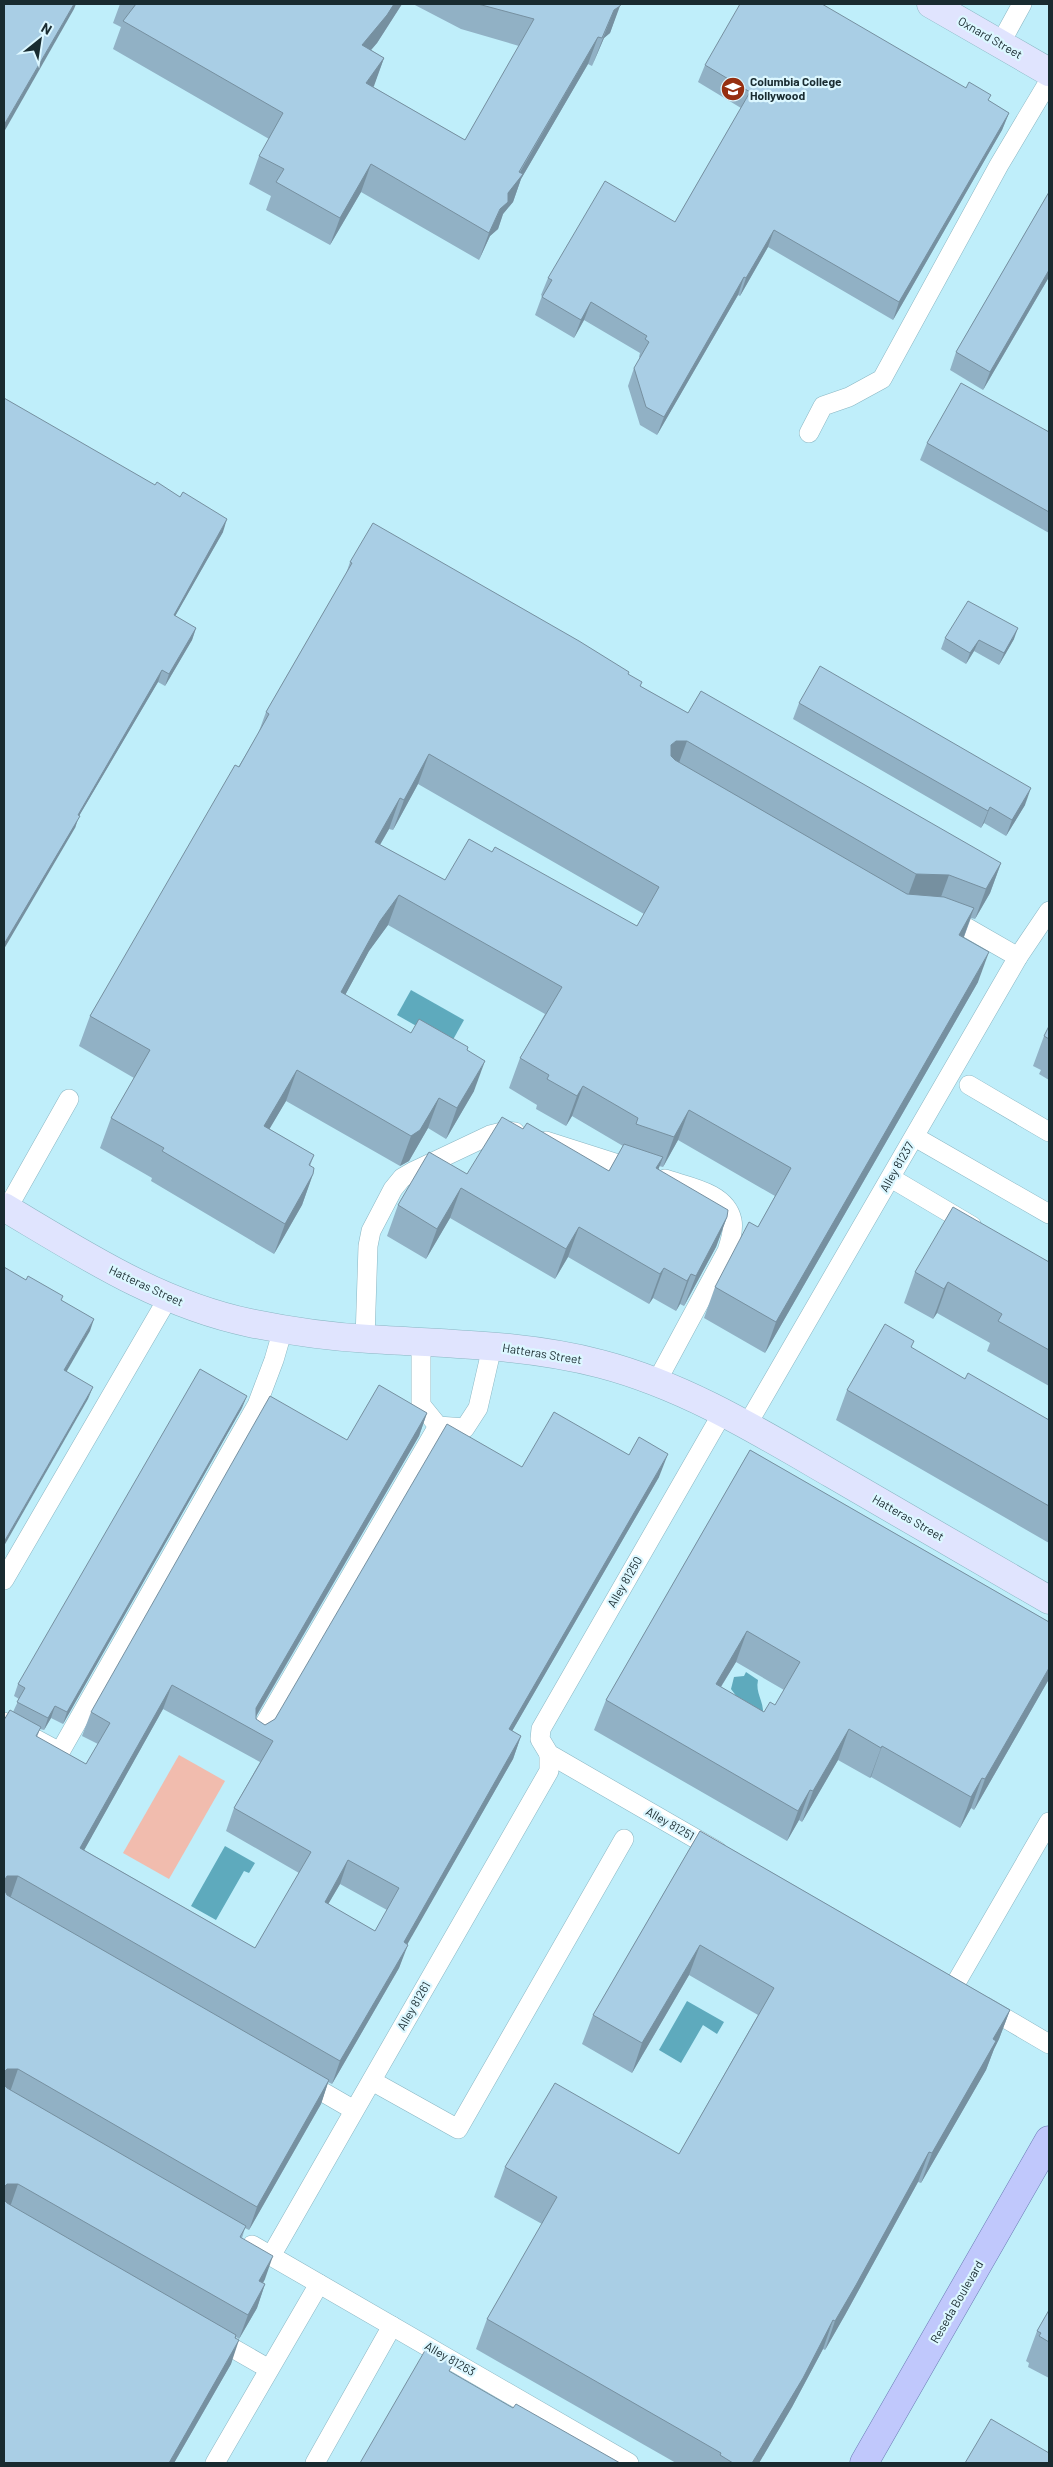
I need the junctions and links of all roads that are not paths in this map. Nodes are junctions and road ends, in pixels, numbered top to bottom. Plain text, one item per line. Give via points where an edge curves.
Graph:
1 (930, 4) edge
2 (1022, 4) edge
3 (1000, 44) junction
4 (1049, 72) edge
5 (1049, 80) edge
6 (809, 433) dead end
7 (1049, 911) edge
8 (927, 916) edge
9 (1018, 957) junction
10 (969, 1085) dead end
11 (69, 1098) dead end
12 (1049, 1132) edge
13 (915, 1137) junction
14 (890, 1178) junction
15 (5, 1208) edge
16 (1049, 1214) edge
17 (984, 1233) edge
18 (168, 1298) junction
19 (283, 1329) junction
20 (365, 1339) junction
21 (421, 1342) junction
22 (492, 1346) junction
23 (657, 1381) junction
24 (723, 1412) junction
25 (747, 1425) junction
26 (438, 1426) junction
27 (4, 1580) edge
28 (1049, 1600) edge
29 (4, 1722) edge
30 (257, 1737) edge
31 (549, 1754) junction
32 (1049, 1822) edge
33 (624, 1838) dead end
34 (729, 1858) edge
35 (936, 1978) edge
36 (953, 1988) junction
37 (1049, 2044) edge
38 (283, 2069) edge
39 (372, 2081) junction
40 (354, 2110) junction
41 (1049, 2140) edge
42 (237, 2237) edge
43 (271, 2256) junction
44 (320, 2284) junction
45 (392, 2326) junction
46 (201, 2330) edge
47 (269, 2369) junction
48 (215, 2463) edge
49 (316, 2463) edge
50 (629, 2463) edge
51 (864, 2463) edge

1 - 3 street, Oxnard Street
2 - 3 lane
3 - 4 street, Oxnard Street
5 - 6 lane via 882,379 824,406
7 - 9 lane, Alley 81237
8 - 9 lane via 964,926
9 - 13 lane, Alley 81237
10 - 12 lane
11 - 15 lane
13 - 14 lane, Alley 81237
13 - 16 lane
14 - 17 lane
14 - 25 lane, Alley 81237
15 - 18 street, Hatteras Street via 126,1279
18 - 19 street, Hatteras Street via 207,1312
18 - 27 lane
19 - 20 street, Hatteras Street
19 - 29 lane via 257,1405 60,1752
20 - 21 street, Hatteras Street
20 - 23 lane via 371,1230 393,1189 414,1171 490,1135 506,1131 523,1133 712,1195 732,1220 727,1251
21 - 22 street, Hatteras Street
21 - 26 lane via 421,1405
22 - 23 street, Hatteras Street via 599,1364
22 - 26 lane via 478,1408 465,1428
23 - 24 street, Hatteras Street
24 - 25 street, Hatteras Street
24 - 31 lane, Alley 81250 via 541,1729 540,1739
25 - 28 street, Hatteras Street
26 - 30 lane
31 - 34 lane, Alley 81251
31 - 39 lane, Alley 81261 via 549,1771
32 - 36 lane
33 - 39 lane via 458,2129
35 - 36 lane
36 - 37 lane
38 - 40 lane
39 - 40 lane, Alley 81261
40 - 43 lane, Alley 81261
41 - 51 main road, Reseda Boulevard
42 - 43 lane, Alley 81263
43 - 44 lane, Alley 81263
44 - 45 lane, Alley 81263
44 - 47 lane
45 - 49 lane
45 - 50 lane, Alley 81263
46 - 47 lane
47 - 48 lane

